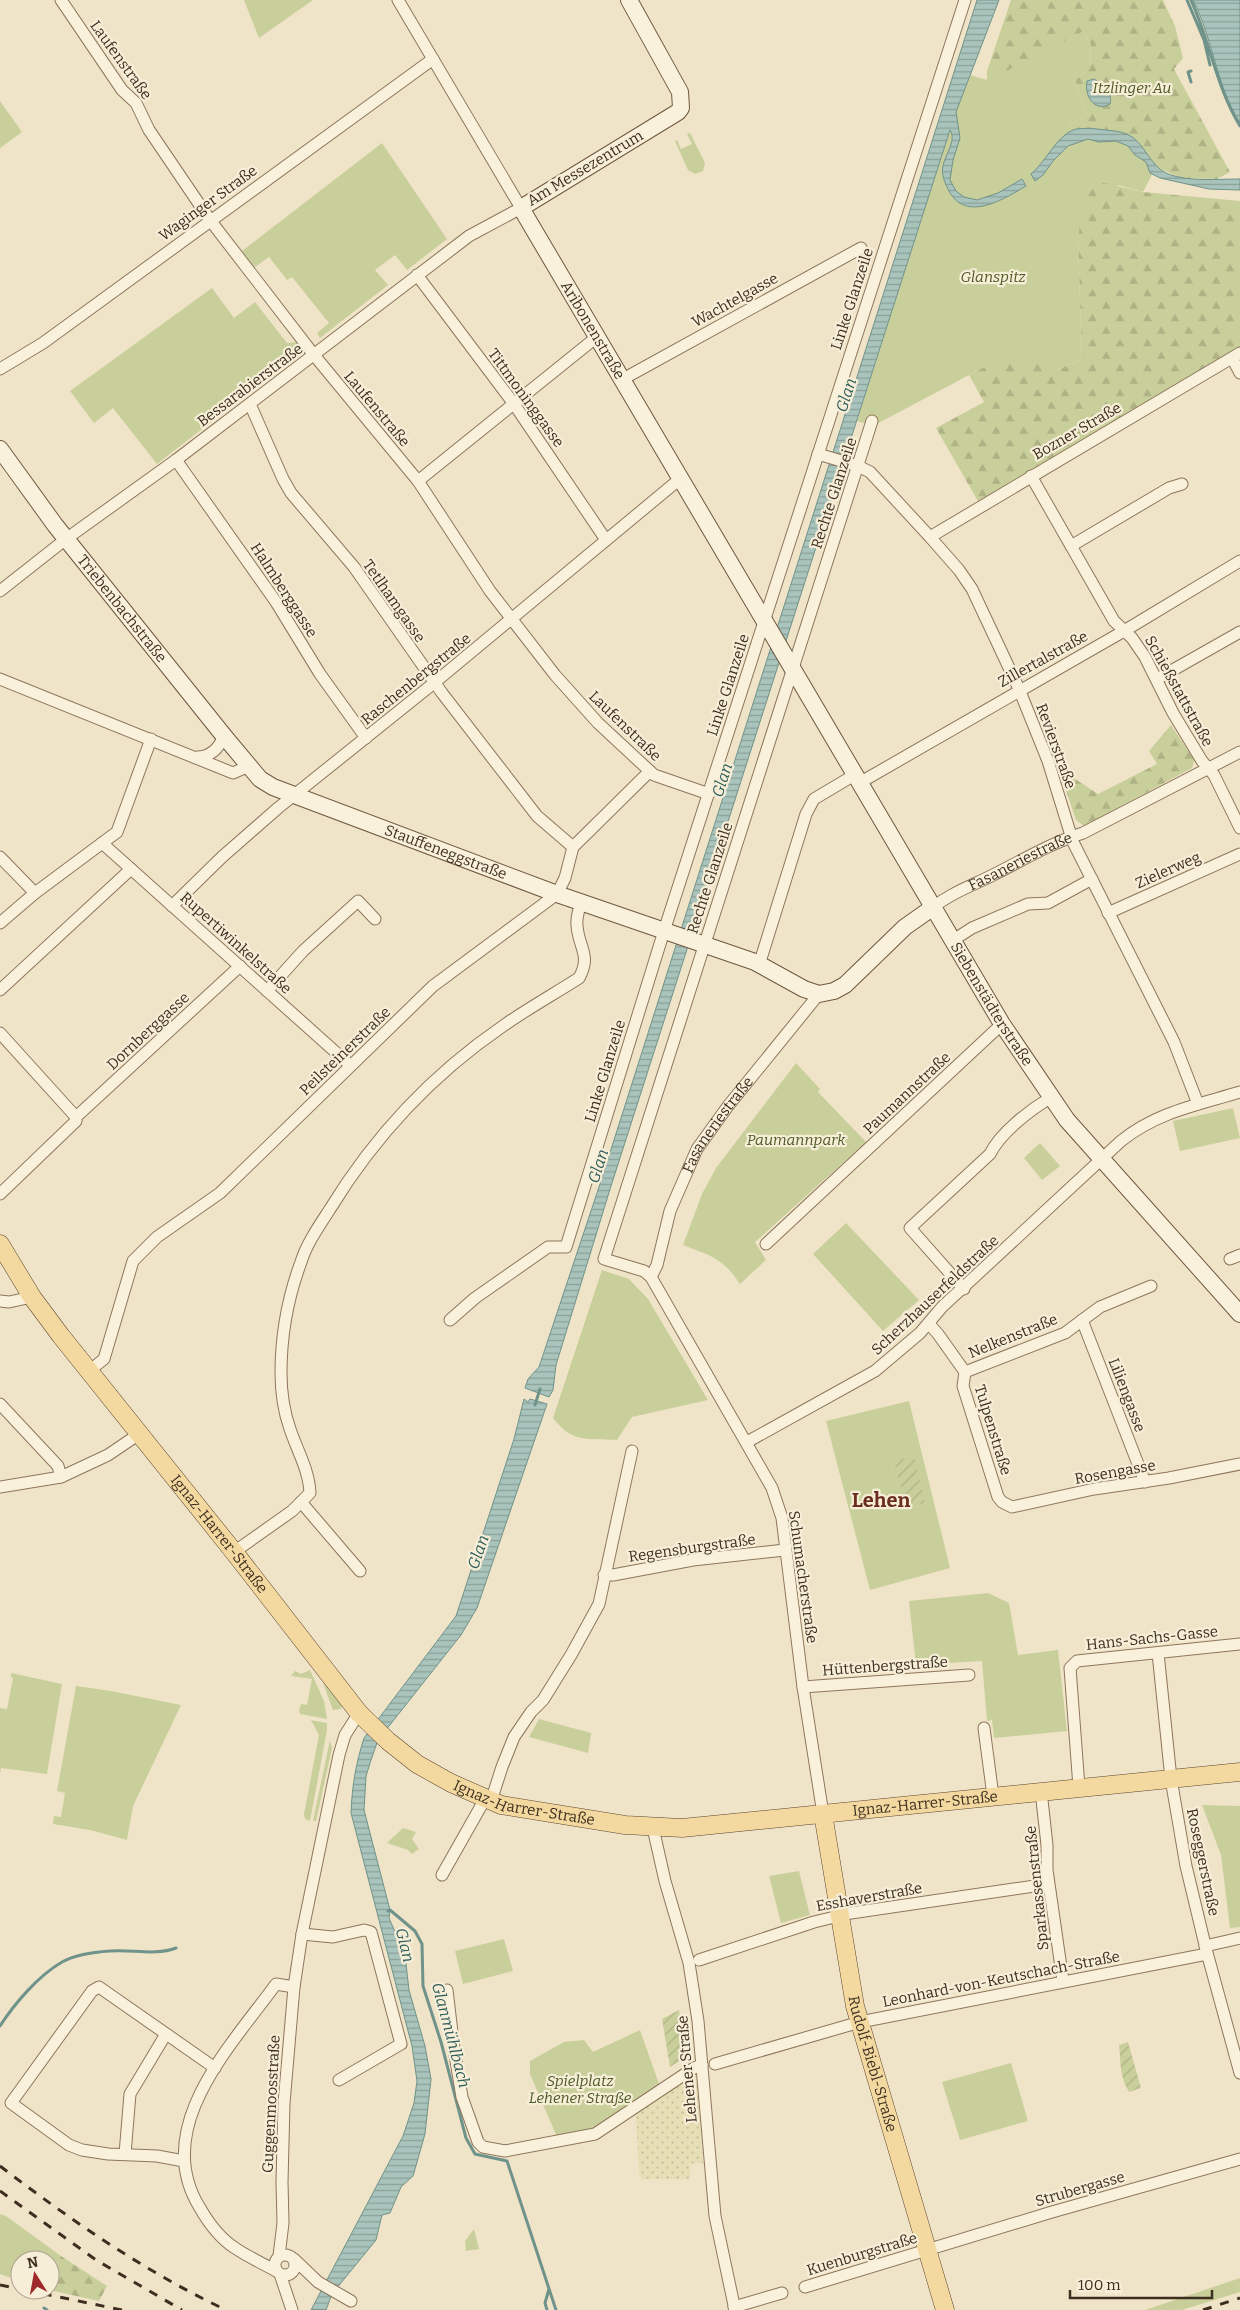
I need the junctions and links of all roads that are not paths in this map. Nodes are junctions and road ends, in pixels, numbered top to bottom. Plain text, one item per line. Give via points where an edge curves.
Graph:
1 (61, 0) edge
2 (398, 0) edge
3 (630, 0) edge
4 (965, 0) edge
5 (433, 59) junction
6 (521, 208) junction
7 (210, 220) junction
8 (861, 248) dead end
9 (417, 275) junction
10 (598, 336) junction
11 (314, 355) junction
12 (1236, 355) edge
13 (0, 369) edge
14 (1240, 372) edge
15 (623, 379) junction
16 (250, 404) junction
17 (514, 404) junction
18 (872, 421) dead end
19 (0, 449) edge
20 (823, 455) junction
21 (176, 460) junction
22 (854, 465) junction
23 (1032, 476) junction
24 (681, 478) junction
25 (418, 481) junction
26 (1182, 484) dead end
27 (930, 537) junction
28 (66, 539) junction
29 (606, 540) junction
30 (1071, 546) junction
31 (1240, 561) edge
32 (0, 591) edge
33 (512, 620) junction
34 (766, 623) junction
35 (1124, 631) junction
36 (1240, 632) edge
37 (791, 664) junction
38 (0, 679) edge
39 (1157, 679) junction
40 (434, 683) junction
41 (1019, 689) junction
42 (224, 736) junction
43 (366, 738) junction
44 (151, 739) junction
45 (1240, 752) edge
46 (195, 757) junction
47 (249, 766) junction
48 (1207, 769) junction
49 (650, 771) junction
50 (858, 778) junction
51 (709, 794) junction
52 (294, 796) junction
53 (1239, 822) edge
54 (1071, 836) junction
55 (102, 843) junction
56 (573, 847) junction
57 (1240, 854) edge
58 (0, 856) edge
59 (131, 869) junction
60 (1092, 879) junction
61 (36, 892) junction
62 (558, 894) junction
63 (581, 902) junction
64 (172, 906) junction
65 (932, 908) junction
66 (1108, 913) junction
67 (375, 919) dead end
68 (0, 922) edge
69 (668, 932) junction
70 (952, 941) junction
71 (705, 944) junction
72 (759, 964) junction
73 (240, 966) junction
74 (0, 990) edge
75 (267, 991) junction
76 (819, 994) junction
77 (1002, 1024) junction
78 (0, 1033) edge
79 (350, 1065) junction
80 (1240, 1092) edge
81 (1050, 1098) junction
82 (1198, 1104) junction
83 (76, 1117) junction
84 (1101, 1160) junction
85 (0, 1194) edge
86 (0, 1244) edge
87 (766, 1244) dead end
88 (651, 1277) junction
89 (1151, 1286) dead end
90 (964, 1288) junction
91 (32, 1297) junction
92 (0, 1301) edge
93 (1240, 1314) edge
94 (450, 1320) dead end
95 (1082, 1320) junction
96 (929, 1324) junction
97 (89, 1371) junction
98 (965, 1372) junction
99 (0, 1404) edge
100 (139, 1434) junction
101 (747, 1442) junction
102 (632, 1451) dead end
103 (1240, 1464) edge
104 (61, 1477) junction
105 (1145, 1482) junction
106 (0, 1487) edge
107 (998, 1497) joint
108 (301, 1502) junction
109 (784, 1550) junction
110 (234, 1552) junction
111 (360, 1571) dead end
112 (604, 1575) junction
113 (1240, 1644) edge
114 (1158, 1653) junction
115 (969, 1675) dead end
116 (803, 1687) junction
117 (363, 1717) junction
118 (984, 1728) dead end
119 (1240, 1772) edge
120 (1171, 1779) junction
121 (1079, 1787) junction
122 (1041, 1791) junction
123 (993, 1796) junction
124 (488, 1800) junction
125 (822, 1814) junction
126 (653, 1828) junction
127 (442, 1875) dead end
128 (1048, 1884) junction
129 (840, 1915) junction
130 (302, 1934) junction
131 (1240, 1938) edge
132 (1206, 1950) junction
133 (699, 1960) dead end
134 (1063, 1981) junction
135 (294, 1987) junction
136 (447, 1990) dead end
137 (860, 2022) junction
138 (166, 2034) junction
139 (715, 2064) dead end
140 (702, 2065) junction
141 (215, 2068) junction
142 (1240, 2073) edge
143 (339, 2080) dead end
144 (125, 2154) junction
145 (1240, 2159) edge
146 (184, 2161) junction
147 (929, 2250) junction
148 (285, 2266) junction
149 (805, 2287) dead end
150 (782, 2293) dead end
151 (351, 2301) dead end
152 (734, 2308) edge
153 (292, 2310) edge
154 (945, 2310) edge

1 - 7 street, Laufenstraße via 120,87 136,103 149,130
2 - 5 street, Aribonenstraße
3 - 6 street, Am Messezentrum via 681,97 681,108
4 - 20 street, Linke Glanzeile
5 - 6 street, Aribonenstraße
5 - 7 street, Waginger Straße
6 - 9 street, Bessarabierstraße via 469,236
6 - 10 street, Aribonenstraße
7 - 11 street, Laufenstraße
7 - 13 street, Waginger Straße via 43,343
8 - 15 street, Wachtelgasse
9 - 11 street, Bessarabierstraße
9 - 17 street, Tittmoninggasse
10 - 15 street, Aribonenstraße
10 - 17 street
11 - 16 street, Bessarabierstraße
11 - 25 street, Laufenstraße
12 - 14 street
12 - 23 street, Bozner Straße
15 - 24 street, Aribonenstraße
16 - 21 street, Bessarabierstraße
16 - 40 street, Tetlhamgasse via 291,493 354,567
17 - 25 street
17 - 29 street, Tittmoninggasse
18 - 22 street, Rechte Glanzeile
19 - 28 street, Triebenbachstraße
20 - 22 street, Revierstraße
20 - 34 street, Linke Glanzeile
21 - 28 street, Bessarabierstraße
21 - 43 street, Halmberggasse
22 - 27 street, Revierstraße via 870,472
22 - 37 street, Rechte Glanzeile
23 - 27 street, Bozner Straße
23 - 30 street, Schießstattstraße
24 - 29 street, Raschenbergstraße
24 - 34 street, Aribonenstraße
25 - 33 street, Laufenstraße
26 - 30 street
27 - 41 street, Revierstraße via 967,580
28 - 32 street, Bessarabierstraße
28 - 42 street, Triebenbachstraße
29 - 33 street, Raschenbergstraße
30 - 35 street, Schießstattstraße via 1114,621
31 - 35 street, Zillertalstraße
33 - 40 street, Raschenbergstraße
33 - 49 street, Laufenstraße via 598,723
34 - 37 street, Aribonenstraße
34 - 51 street, Linke Glanzeile
35 - 39 street, Schießstattstraße via 1132,638
35 - 41 street, Zillertalstraße
36 - 39 street
37 - 50 street, Siebenstädterstraße
37 - 71 street, Rechte Glanzeile
38 - 44 street
39 - 48 street, Schießstattstraße via 1173,713
40 - 43 street, Raschenbergstraße
40 - 56 street, Tetlhamgasse via 537,816
41 - 50 street, Zillertalstraße
41 - 54 street, Revierstraße via 1048,761
42 - 46 street via 212,753
42 - 47 street, Triebenbachstraße
43 - 52 street, Raschenbergstraße
44 - 46 street
44 - 55 street via 117,832
45 - 48 street, Fasaneriestraße
46 - 47 street via 233,773
47 - 52 street, Stauffeneggstraße via 260,779
48 - 53 street, Schießstattstraße via 1214,775
48 - 54 street, Fasaneriestraße via 1083,833
49 - 51 street, Laufenstraße
49 - 56 street
50 - 65 street, Siebenstädterstraße
50 - 72 street, Zillertalstraße via 814,799 806,814
51 - 69 street, Linke Glanzeile
52 - 62 street, Stauffeneggstraße
52 - 64 street, Raschenbergstraße via 228,851
54 - 60 street, Revierstraße
54 - 65 street, Fasaneriestraße via 948,895
55 - 59 street, Rupertiwinkelstraße
55 - 61 street
56 - 62 street
57 - 66 street, Zielerweg
58 - 61 street
59 - 64 street, Rupertiwinkelstraße
59 - 74 street
60 - 66 street, Revierstraße
60 - 70 street via 1048,903 1028,904 968,930
61 - 68 street
62 - 63 street, Stauffeneggstraße
62 - 79 street, Peilsteinerstraße via 433,986
63 - 69 street, Stauffeneggstraße
63 - 108 street via 576,917 586,957 585,968 579,978 502,1026 447,1070 389,1127 350,1176 306,1248 290,1297 281,1375 289,1426 310,1480 310,1493
64 - 73 street, Rupertiwinkelstraße
65 - 70 street, Siebenstädterstraße
65 - 76 street, Fasaneriestraße via 905,927 845,985
66 - 82 street, Revierstraße via 1174,1042
67 - 75 street via 358,900 303,951
69 - 71 street, Stauffeneggstraße
69 - 94 street, Linke Glanzeile via 566,1246 548,1246
70 - 77 street, Siebenstädterstraße
71 - 72 street
71 - 88 street, Rechte Glanzeile via 604,1259
72 - 76 street
73 - 75 street, Rupertiwinkelstraße
73 - 83 street, Dornberggasse
75 - 79 street, Rupertiwinkelstraße
76 - 88 street, Fasaneriestraße via 697,1149 670,1211
77 - 81 street, Siebenstädterstraße
77 - 87 street, Paumannstraße
78 - 83 street
79 - 97 street, Peilsteinerstraße via 220,1193 158,1237 131,1269 104,1359
80 - 82 street, Scherzhauserfeldstraße
81 - 84 street, Siebenstädterstraße
81 - 90 street via 1033,1108 994,1145 990,1154 910,1228
82 - 84 street, Scherzhauserfeldstraße via 1143,1124
83 - 85 street, Dornberggasse via 76,1121
84 - 90 street, Scherzhauserfeldstraße
84 - 93 street, Siebenstädterstraße
86 - 91 main road, Ignaz-Harrer-Straße
88 - 101 street, Schumacherstraße
89 - 95 street, Nelkenstraße via 1100,1307
90 - 96 street, Scherzhauserfeldstraße
91 - 92 street
91 - 97 main road, Ignaz-Harrer-Straße
95 - 98 street, Nelkenstraße via 1065,1333
95 - 105 street, Liliengasse
96 - 98 street, Tulpenstraße
96 - 101 street, Scherzhauserfeldstraße via 876,1370
97 - 100 main road, Ignaz-Harrer-Straße
98 - 107 street, Tulpenstraße via 963,1386
99 - 104 street via 58,1466
100 - 104 street via 108,1455
100 - 110 main road, Ignaz-Harrer-Straße
101 - 109 street, Schumacherstraße via 780,1509
102 - 112 street
103 - 105 street, Rosengasse
104 - 106 street
105 - 107 street, Rosengasse via 1094,1489 1012,1507
108 - 110 street
108 - 111 street
109 - 112 street, Regensburgstraße via 693,1560
109 - 116 street, Schumacherstraße via 789,1565
110 - 117 main road, Ignaz-Harrer-Straße
112 - 124 street via 598,1604 543,1700 514,1737
113 - 114 street, Hans-Sachs-Gasse
114 - 120 street, Roseggerstraße
114 - 121 street, Hans-Sachs-Gasse via 1077,1660 1070,1668
115 - 116 street, Hüttenbergstraße
116 - 125 street, Schumacherstraße
117 - 124 main road, Ignaz-Harrer-Straße via 417,1764
117 - 130 street, Guggenmoosstraße via 345,1735 338,1755
118 - 123 street
119 - 120 main road, Ignaz-Harrer-Straße
120 - 121 main road, Ignaz-Harrer-Straße
120 - 132 street, Roseggerstraße via 1186,1866
121 - 122 main road, Ignaz-Harrer-Straße
122 - 123 main road, Ignaz-Harrer-Straße
122 - 128 street, Sparkassenstraße
123 - 125 main road, Ignaz-Harrer-Straße
124 - 126 main road, Ignaz-Harrer-Straße via 514,1808
124 - 127 street
125 - 126 main road, Ignaz-Harrer-Straße
125 - 129 main road, Rudolf-Biebl-Straße
126 - 140 street, Lehener Straße via 688,1964
128 - 129 street, Esshaverstraße
128 - 134 street, Sparkassenstraße
129 - 133 street, Esshaverstraße
129 - 137 main road, Rudolf-Biebl-Straße
130 - 135 street, Guggenmoosstraße
130 - 143 street via 333,1937 371,1932 401,2044
131 - 132 street, Leonhard-von-Keutschach-Straße
132 - 134 street, Leonhard-von-Keutschach-Straße
132 - 142 street, Roseggerstraße
134 - 137 street, Leonhard-von-Keutschach-Straße
135 - 141 street, Guggenmoosstraße via 276,1984
135 - 148 street, Guggenmoosstraße via 284,2103
136 - 140 street via 462,2097 478,2142 483,2147 505,2151 595,2134
137 - 139 street, Leonhard-von-Keutschach-Straße
137 - 147 main road, Rudolf-Biebl-Straße
138 - 141 street
138 - 144 street via 130,2094
138 - 144 street via 104,1989 95,1988 11,2103 69,2145 94,2153
140 - 152 street, Lehener Straße via 715,2216
141 - 146 street, Guggenmoosstraße via 190,2116
144 - 146 street
145 - 147 street, Strubergasse
146 - 148 street, Guggenmoosstraße via 192,2196 208,2221 233,2247 260,2262
147 - 149 street, Kuenburgstraße
147 - 154 main road, Rudolf-Biebl-Straße
148 - 151 street via 303,2270
148 - 153 street, Guggenmoosstraße
150 - 152 street

